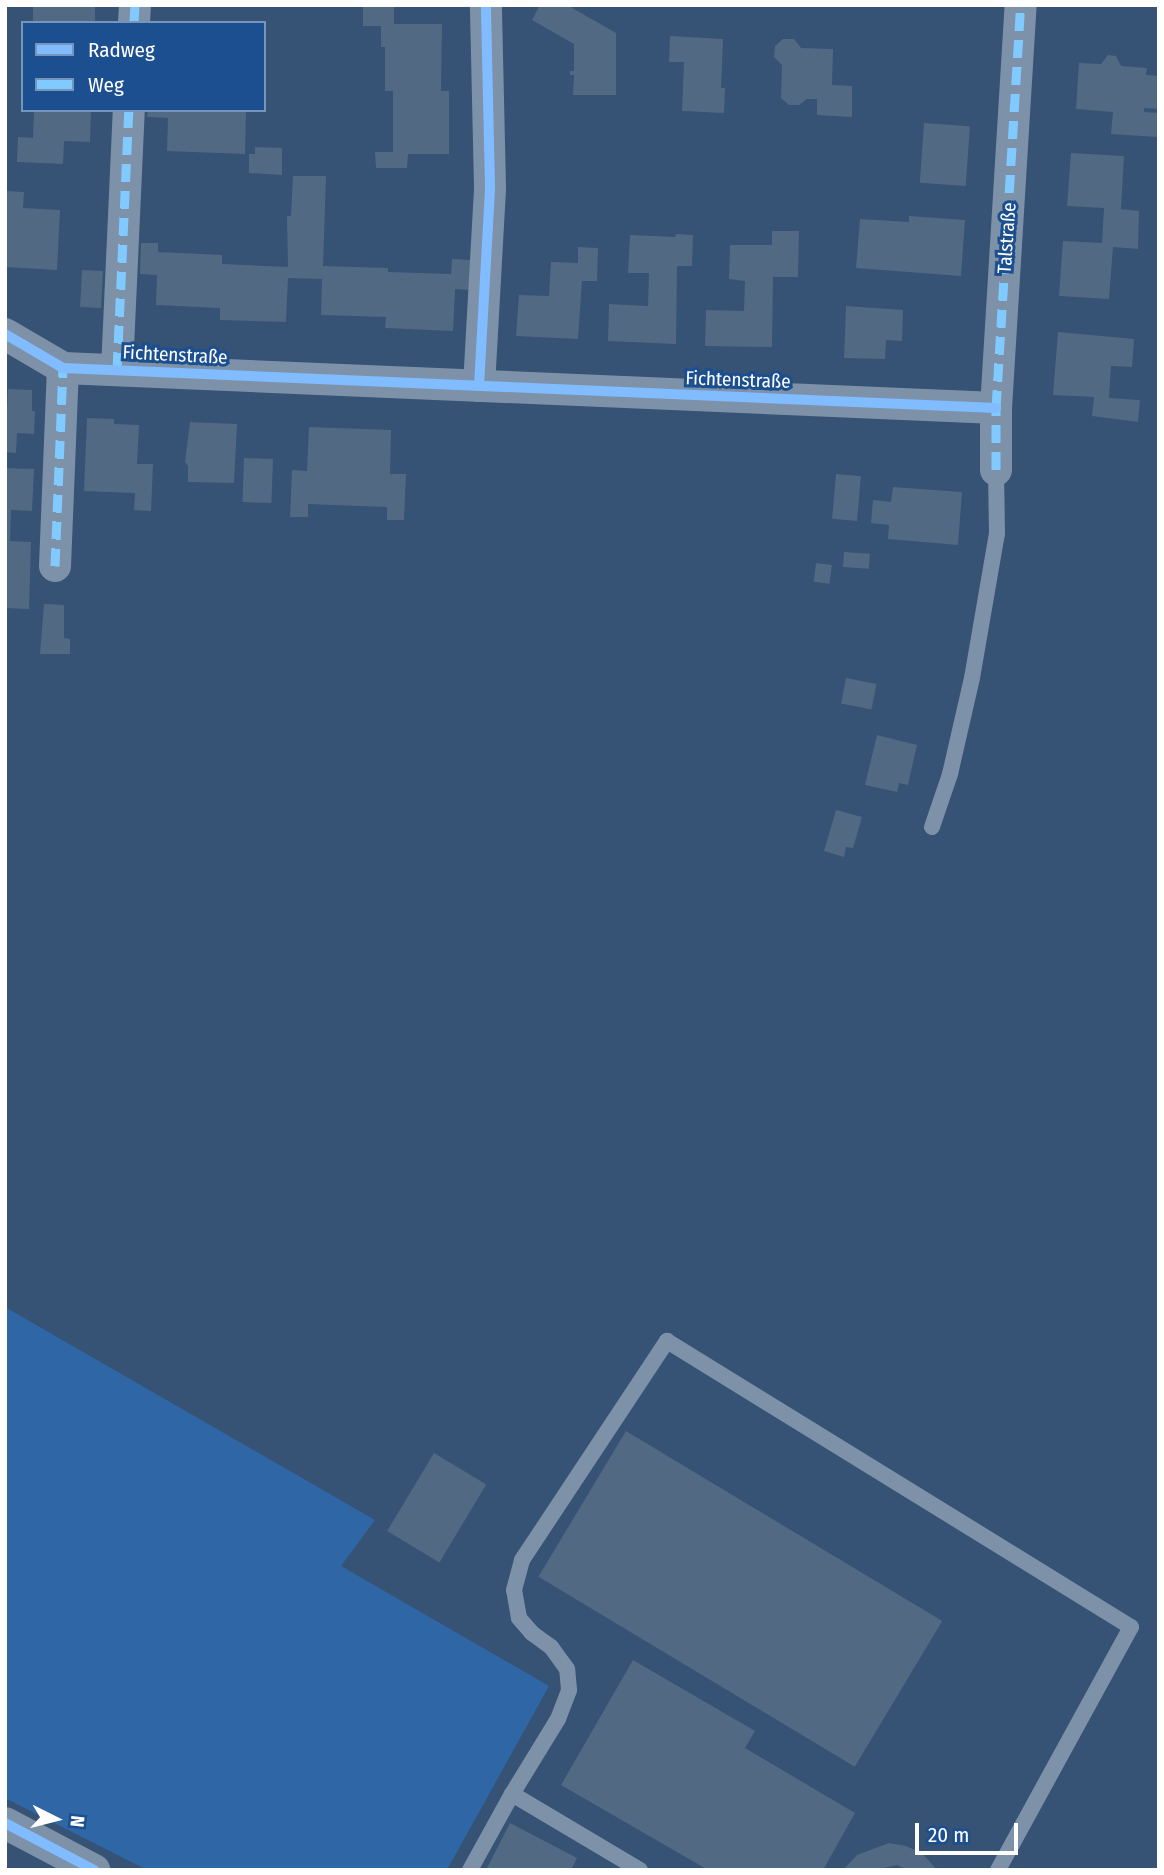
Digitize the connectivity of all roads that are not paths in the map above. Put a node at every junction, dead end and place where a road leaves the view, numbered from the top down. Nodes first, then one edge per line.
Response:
1 (486, 5) edge
2 (1021, 5) edge
3 (130, 112) edge
4 (5, 334) edge
5 (63, 368) junction
6 (117, 370) junction
7 (479, 386) junction
8 (996, 408) junction
9 (996, 470) joint
10 (55, 566) dead end
11 (932, 827) dead end
12 (512, 1794) junction
13 (5, 1824) edge
14 (94, 1870) edge
15 (470, 1870) edge
16 (640, 1870) edge
17 (998, 1870) edge

1 - 7 street
2 - 8 street, Talstraße
3 - 6 street, Fichtenstraße
4 - 5 street, Fichtenstraße
5 - 6 street, Fichtenstraße
5 - 10 street
6 - 7 street, Fichtenstraße
7 - 8 street, Fichtenstraße
8 - 9 street, Talstraße
9 - 11 lane
12 - 15 lane
12 - 16 lane
12 - 17 lane
13 - 14 street

